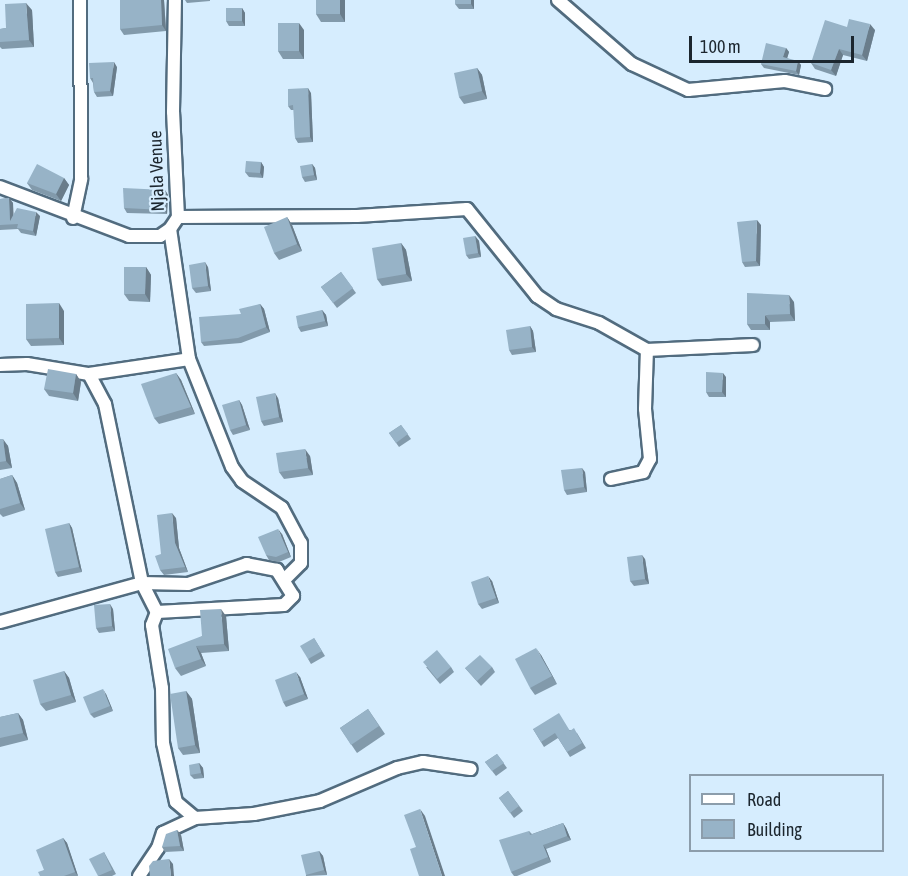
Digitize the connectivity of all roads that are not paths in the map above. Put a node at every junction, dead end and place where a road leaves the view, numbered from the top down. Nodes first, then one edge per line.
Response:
1 (80, 0) edge
2 (175, 0) edge
3 (558, 0) edge
4 (825, 89) dead end
5 (0, 187) edge
6 (178, 217) junction
7 (73, 218) junction
8 (170, 230) junction
9 (753, 345) dead end
10 (647, 350) junction
11 (189, 359) junction
12 (0, 365) edge
13 (89, 374) junction
14 (611, 479) dead end
15 (285, 579) junction
16 (142, 583) junction
17 (157, 612) junction
18 (0, 622) edge
19 (470, 769) dead end
20 (195, 818) junction
21 (139, 876) edge

1 - 7 street
2 - 6 street, Njala Venue
3 - 4 street
5 - 7 street, Njala Venue
6 - 8 street, Njala Venue
6 - 10 street
7 - 8 street, Njala Venue
8 - 11 street
9 - 10 street
10 - 14 street
11 - 13 street
11 - 15 street
12 - 13 street
13 - 16 street
15 - 16 street
15 - 17 street
16 - 17 street
16 - 18 street
17 - 20 street
19 - 20 street
20 - 21 street

